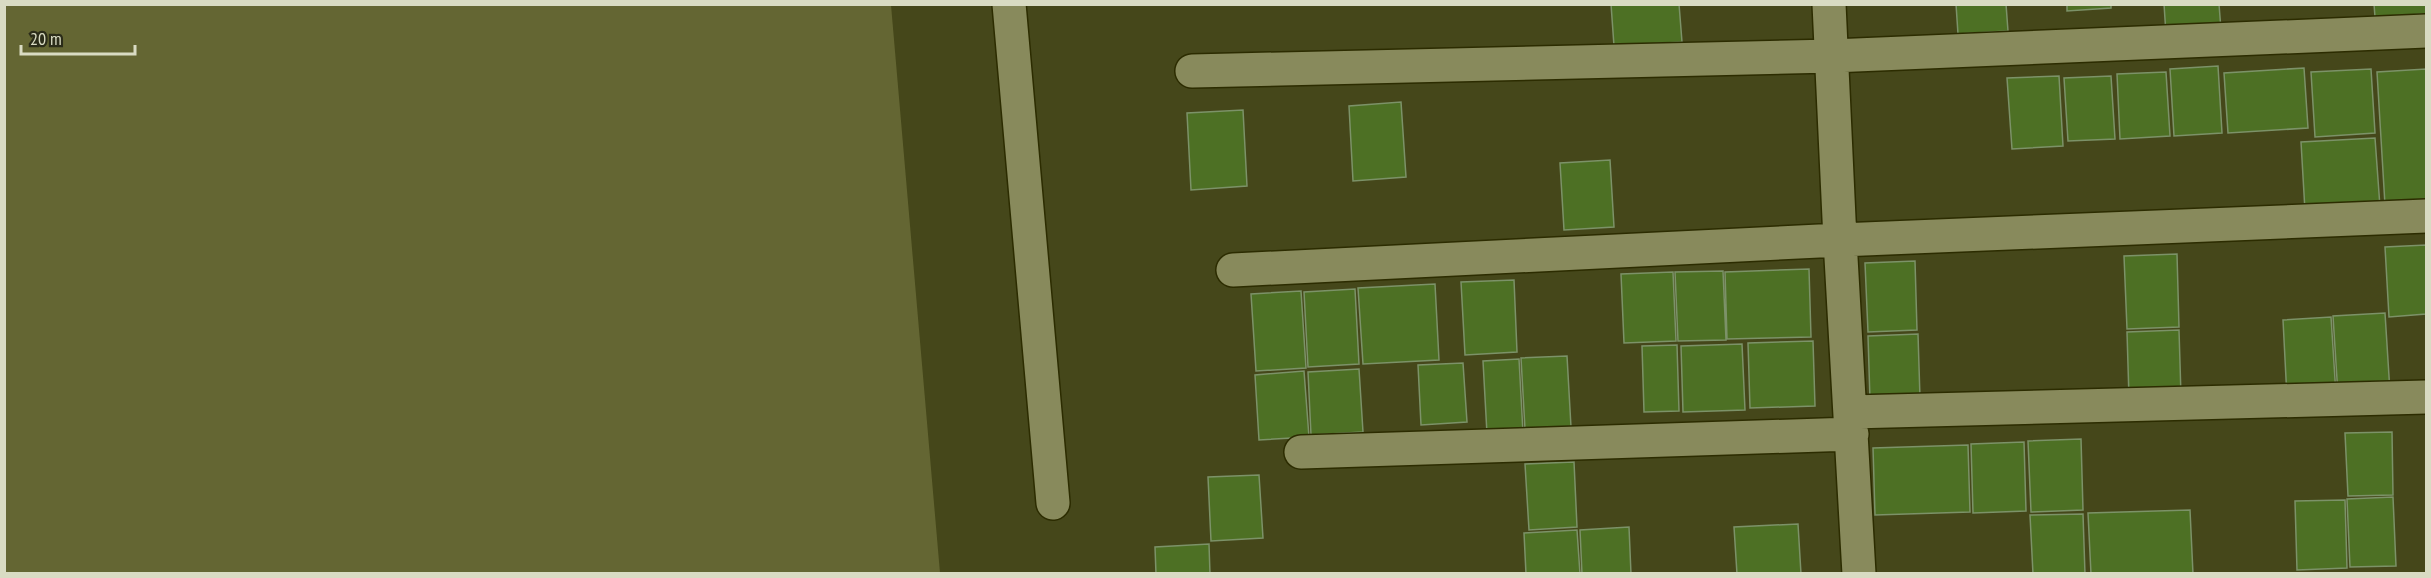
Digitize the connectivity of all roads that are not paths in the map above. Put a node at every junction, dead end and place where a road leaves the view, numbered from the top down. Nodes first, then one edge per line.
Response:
1 (1009, 4) edge
2 (1829, 4) edge
3 (2427, 31) edge
4 (1832, 56) junction
5 (1192, 71) dead end
6 (2427, 216) edge
7 (1840, 240) junction
8 (1233, 270) dead end
9 (2427, 397) edge
10 (1851, 423) junction
11 (1301, 452) dead end
12 (1053, 503) dead end
13 (1859, 573) edge

1 - 12 street
2 - 4 street
3 - 4 street
4 - 5 street
4 - 7 street
6 - 7 street
7 - 8 street
7 - 10 street
9 - 10 street
10 - 11 street
10 - 13 street

